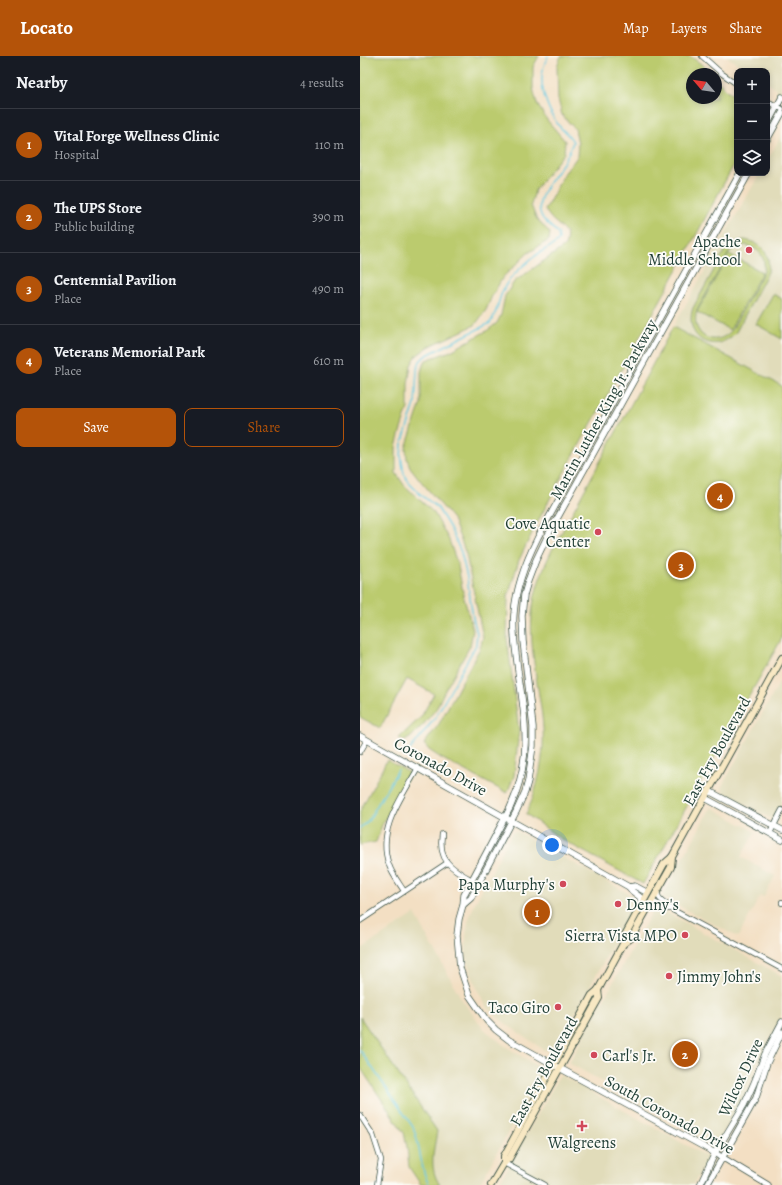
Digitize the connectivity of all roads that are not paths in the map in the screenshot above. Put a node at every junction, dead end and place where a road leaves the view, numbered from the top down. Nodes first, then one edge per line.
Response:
1 (702, 56) edge
2 (734, 82) edge
3 (782, 97) edge
4 (770, 103) edge
5 (780, 108) edge
6 (782, 113) edge
7 (770, 121) edge
8 (770, 135) edge
9 (738, 176) edge
10 (747, 176) edge
11 (782, 658) edge
12 (360, 736) edge
13 (367, 740) junction
14 (360, 752) edge
15 (418, 768) junction
16 (709, 791) junction
17 (705, 798) junction
18 (782, 810) edge
19 (509, 818) junction
20 (774, 825) junction
21 (782, 830) edge
22 (770, 833) junction
23 (442, 834) dead end
24 (782, 840) edge
25 (672, 857) junction
26 (447, 863) junction
27 (472, 880) junction
28 (630, 886) junction
29 (404, 891) junction
30 (657, 892) junction
31 (648, 893) junction
32 (652, 901) junction
33 (463, 905) junction
34 (641, 905) junction
35 (671, 909) junction
36 (360, 921) edge
37 (623, 944) junction
38 (782, 969) edge
39 (782, 1022) edge
40 (782, 1032) edge
41 (557, 1067) junction
42 (360, 1116) edge
43 (715, 1154) junction
44 (723, 1158) junction
45 (504, 1163) junction
46 (377, 1185) edge
47 (491, 1185) edge
48 (545, 1185) edge
49 (700, 1185) edge
50 (707, 1185) edge
51 (768, 1185) edge

1 - 2 street
3 - 5 street
4 - 5 street
5 - 7 street
6 - 8 street
9 - 19 street, Martin Luther King Jr. Parkway
10 - 19 street, Martin Luther King Jr. Parkway
11 - 16 main road, East Fry Boulevard
12 - 13 street, Coronado Drive
13 - 14 street
13 - 15 street, Coronado Drive
15 - 19 street, Coronado Drive
15 - 29 street
16 - 17 main road, East Fry Boulevard
16 - 20 street
17 - 22 street
17 - 25 main road, East Fry Boulevard
18 - 20 street
19 - 27 street, Martin Luther King Jr. Parkway
19 - 28 street, Coronado Drive
19 - 33 street, Martin Luther King Jr. Parkway
20 - 21 street
20 - 22 street
22 - 24 street
23 - 26 street
25 - 30 main road, East Fry Boulevard
25 - 31 main road, East Fry Boulevard
26 - 27 street
26 - 29 street
27 - 33 street, Martin Luther King Jr. Parkway
28 - 31 street, Coronado Drive
28 - 34 street
29 - 36 street
30 - 32 main road, East Fry Boulevard
30 - 35 street
31 - 34 main road, East Fry Boulevard
32 - 35 street
32 - 37 main road, East Fry Boulevard
33 - 41 street
34 - 37 main road, East Fry Boulevard
35 - 38 street
37 - 41 main road, East Fry Boulevard
39 - 43 street, Wilcox Drive
40 - 44 street, Wilcox Drive
41 - 43 street, South Coronado Drive
41 - 45 main road, East Fry Boulevard
42 - 46 street
43 - 44 street, South Coronado Drive
43 - 49 street, Wilcox Drive
44 - 50 street, Wilcox Drive
44 - 51 street, South Coronado Drive
45 - 47 main road, East Fry Boulevard
45 - 48 street

